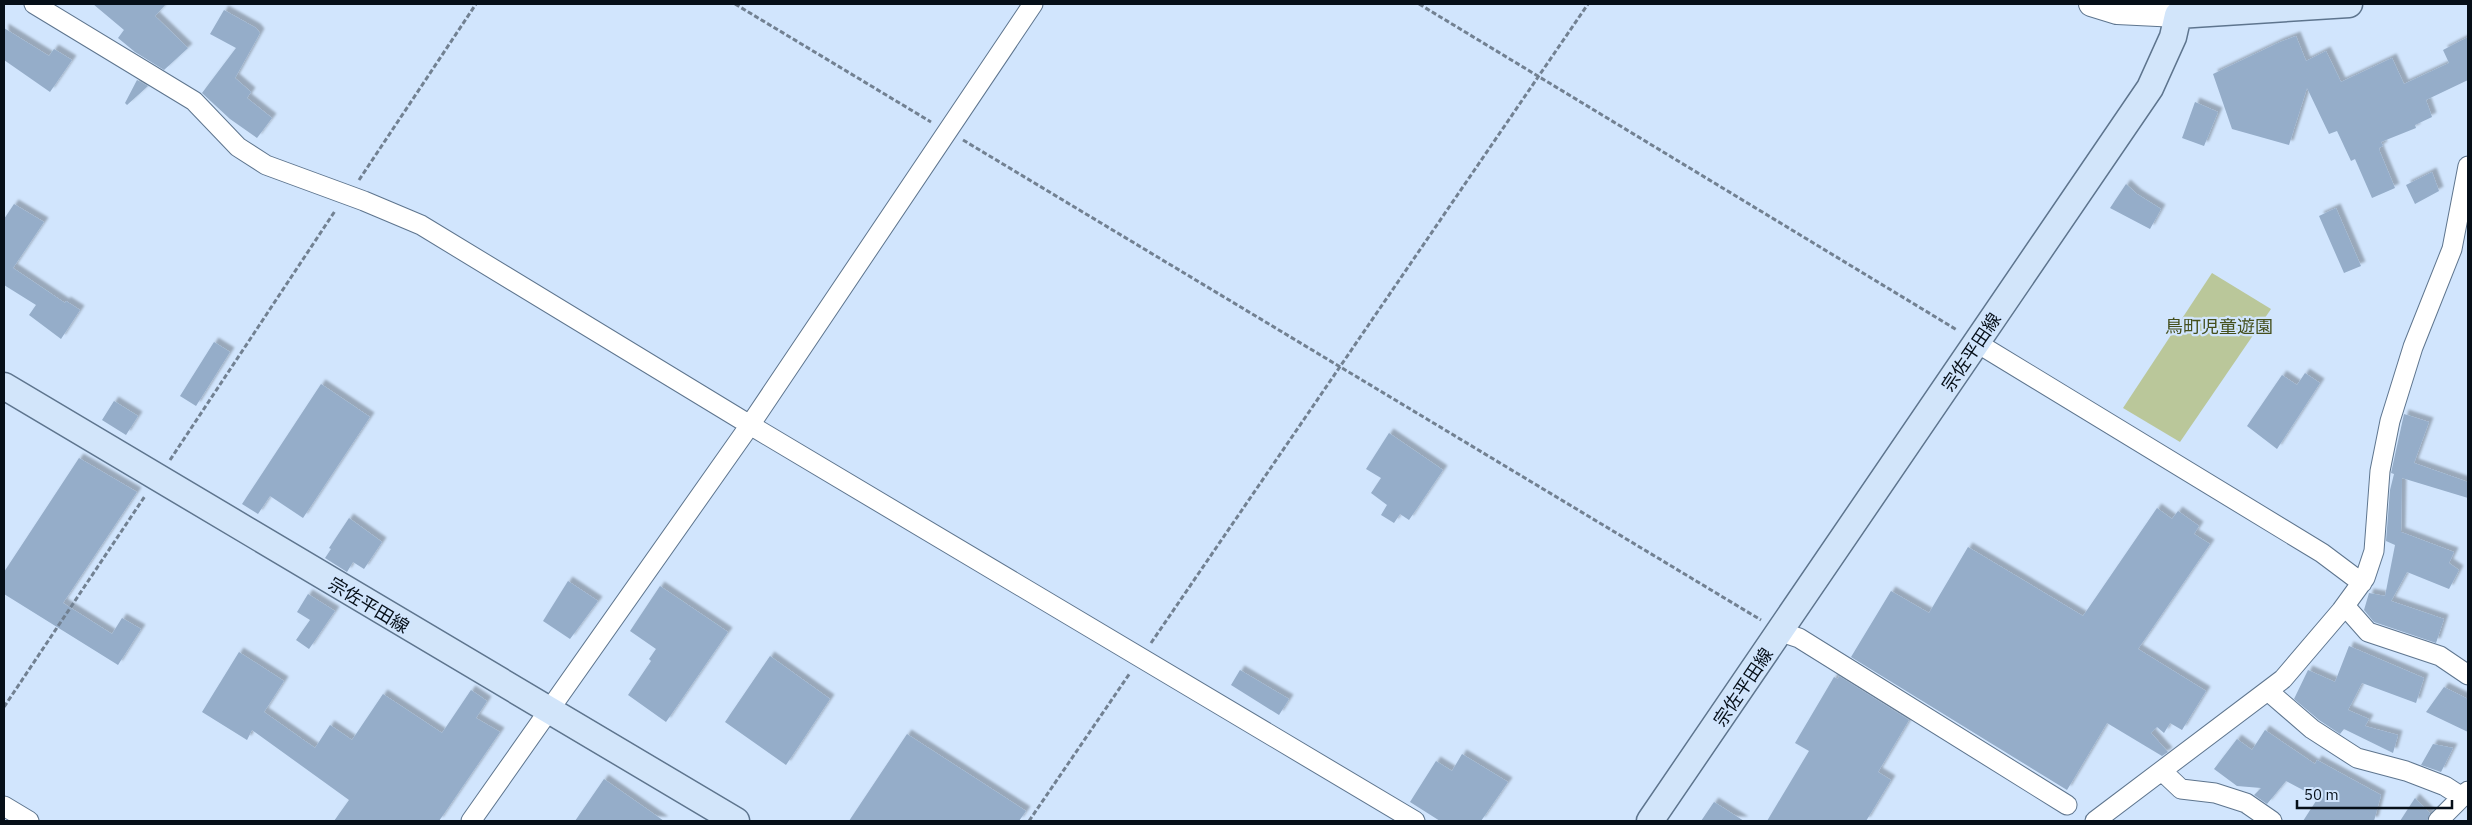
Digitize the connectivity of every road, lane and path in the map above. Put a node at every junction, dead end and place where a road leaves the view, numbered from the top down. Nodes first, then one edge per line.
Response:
1 (34, 4) edge
2 (476, 4) edge
3 (735, 4) edge
4 (1033, 4) edge
5 (1419, 4) edge
6 (1588, 4) edge
7 (2091, 4) edge
8 (2349, 4) edge
9 (2178, 16) junction
10 (1539, 75) junction
11 (948, 132) junction
12 (2468, 166) edge
13 (347, 194) junction
14 (1977, 342) junction
15 (1340, 366) junction
16 (4, 386) edge
17 (750, 425) junction
18 (157, 478) junction
19 (2362, 583) junction
20 (2345, 606) junction
21 (1781, 632) junction
22 (1140, 659) junction
23 (2468, 675) edge
24 (2268, 691) junction
25 (4, 707) edge
26 (548, 710) junction
27 (2162, 771) junction
28 (2465, 794) edge
29 (4, 806) edge
30 (2067, 806) dead end
31 (29, 821) edge
32 (471, 821) edge
33 (736, 821) edge
34 (1029, 821) edge
35 (1415, 821) edge
36 (1650, 821) edge
37 (2095, 821) edge
38 (2272, 821) edge
39 (2438, 821) edge

1 - 13 street
2 - 13 path
3 - 11 path
4 - 11 street
5 - 10 path
6 - 10 path
7 - 9 street
8 - 9 main road
9 - 14 main road, 宗佐平田線
10 - 14 path
10 - 15 path
11 - 15 path
11 - 17 street
12 - 19 street
13 - 17 street
13 - 18 path
14 - 19 street
14 - 21 main road, 宗佐平田線
15 - 21 path
15 - 22 path
16 - 18 main road, 宗佐平田線
17 - 22 street
17 - 26 street
18 - 25 path
18 - 26 main road, 宗佐平田線
19 - 20 street
20 - 23 street
20 - 24 street
21 - 30 street
21 - 36 main road, 宗佐平田線
22 - 34 path
22 - 35 street
24 - 27 street
24 - 28 street
26 - 32 street
26 - 33 main road, 宗佐平田線
27 - 37 street
27 - 38 street
28 - 39 street
29 - 31 street

